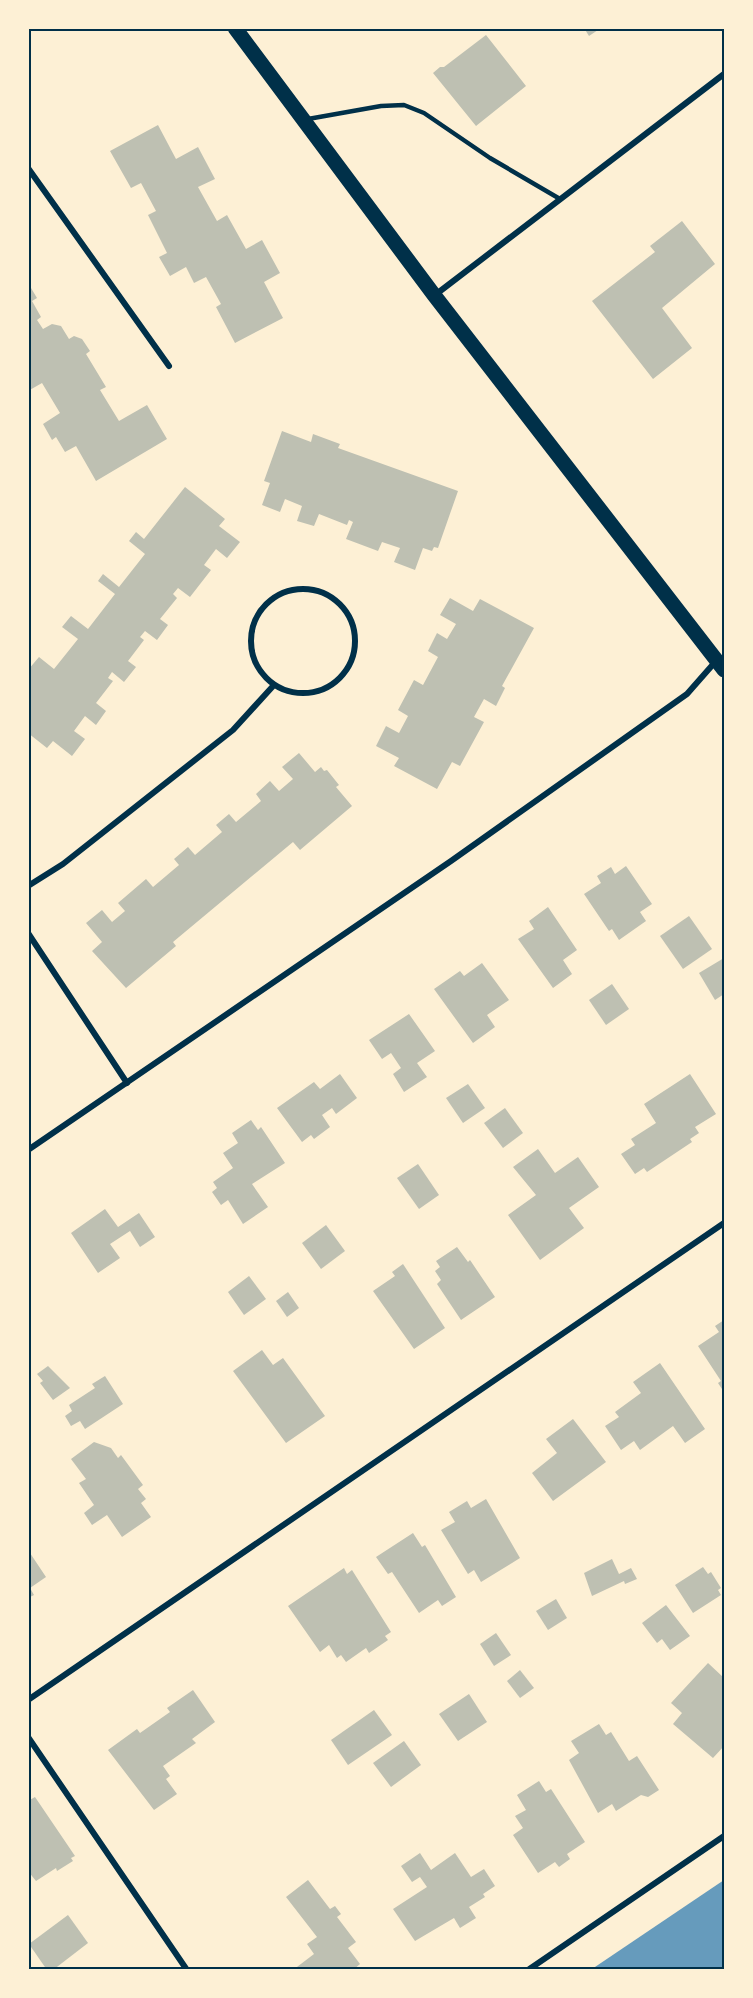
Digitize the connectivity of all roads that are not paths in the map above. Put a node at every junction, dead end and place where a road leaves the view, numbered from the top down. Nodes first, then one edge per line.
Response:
1 (235, 28) edge
2 (724, 74) edge
3 (303, 120) junction
4 (28, 168) edge
5 (560, 199) junction
6 (434, 295) junction
7 (169, 366) dead end
8 (722, 661) edge
9 (274, 685) junction
10 (28, 886) edge
11 (28, 933) edge
12 (127, 1083) junction
13 (28, 1150) edge
14 (724, 1223) edge
15 (28, 1700) edge
16 (28, 1737) edge
17 (724, 1836) edge
18 (187, 1970) edge
19 (528, 1970) edge

1 - 3 main road
2 - 5 street
3 - 5 lane
3 - 6 main road
4 - 7 street
5 - 6 street
6 - 8 main road
8 - 12 street
9 - 9 street
9 - 10 street
11 - 12 street
12 - 13 street
14 - 15 street
16 - 18 street
17 - 19 street

